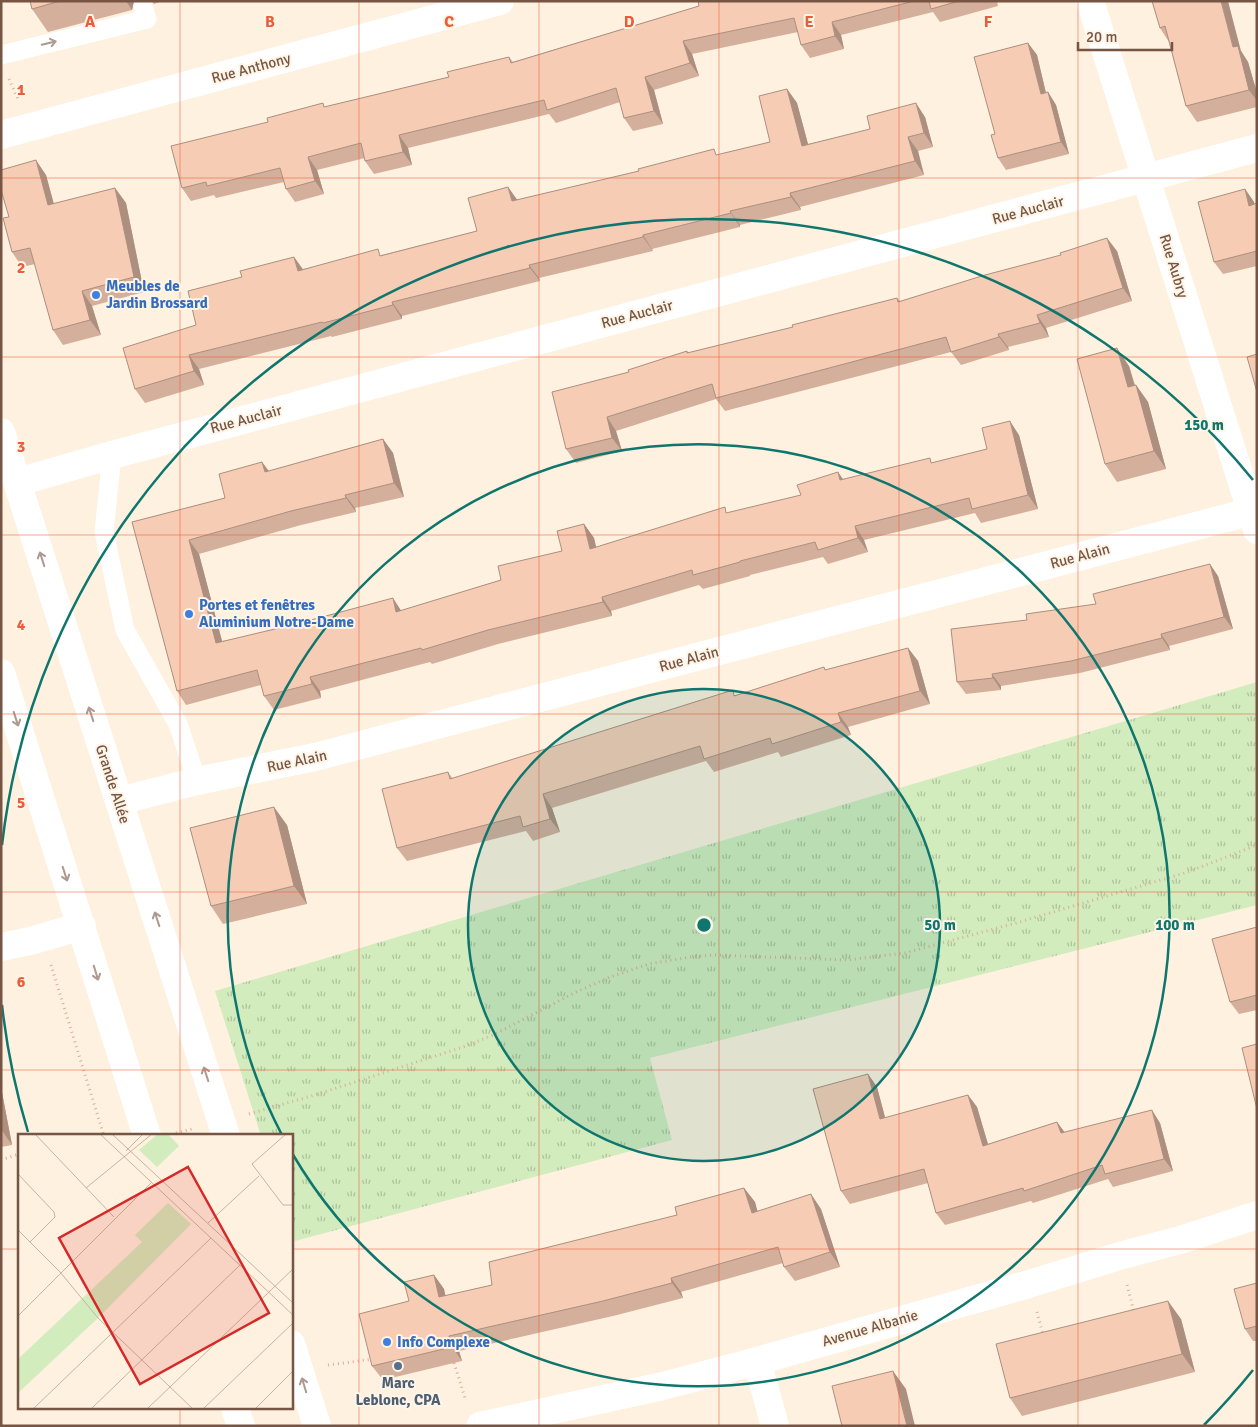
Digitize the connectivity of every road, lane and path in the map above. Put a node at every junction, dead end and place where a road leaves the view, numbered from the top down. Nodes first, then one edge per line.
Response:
1 (500, 1) edge
2 (1090, 1) edge
3 (143, 7) dead end
4 (1, 55) edge
5 (1, 135) edge
6 (1257, 148) edge
7 (1147, 178) junction
8 (1, 432) edge
9 (112, 455) junction
10 (18, 482) junction
11 (1255, 517) edge
12 (1, 673) edge
13 (197, 781) junction
14 (119, 801) junction
15 (1257, 845) edge
16 (82, 926) junction
17 (1, 947) edge
18 (52, 970) dead end
19 (250, 1114) dead end
20 (193, 1129) dead end
21 (103, 1134) edge
22 (161, 1134) edge
23 (166, 1134) edge
24 (225, 1134) edge
25 (18, 1154) edge
26 (1, 1160) edge
27 (1257, 1216) edge
28 (1119, 1256) junction
29 (1029, 1284) junction
30 (1136, 1321) edge
31 (1046, 1344) edge
32 (292, 1347) edge
33 (377, 1358) edge
34 (757, 1361) junction
35 (454, 1363) edge
36 (328, 1365) dead end
37 (236, 1410) edge
38 (474, 1417) edge
39 (241, 1426) edge
40 (317, 1426) edge
41 (774, 1426) edge

1 - 5 street, Rue Anthony
2 - 7 street, Rue Aubry
4 -> 3 lane
6 - 7 street, Rue Auclair
7 - 9 street, Rue Auclair
7 - 11 street, Rue Aubry
8 - 10 street, Grande Allée
9 - 10 street, Rue Auclair
9 - 13 lane
14 -> 10 street, Grande Allée
11 - 13 street, Rue Alain
12 -> 16 street
13 - 14 street, Rue Alain
24 -> 14 street, Grande Allée
15 - 19 path
16 - 17 street
16 -> 22 street
18 - 21 path
20 - 23 path
25 - 26 path
27 - 28 street, Avenue Albanie
28 - 29 street, Avenue Albanie
28 - 30 path
29 - 31 path
29 - 34 street, Avenue Albanie
40 -> 32 street
33 - 36 path
34 - 38 street, Avenue Albanie
34 - 41 street
35 - 38 path
37 - 39 street

